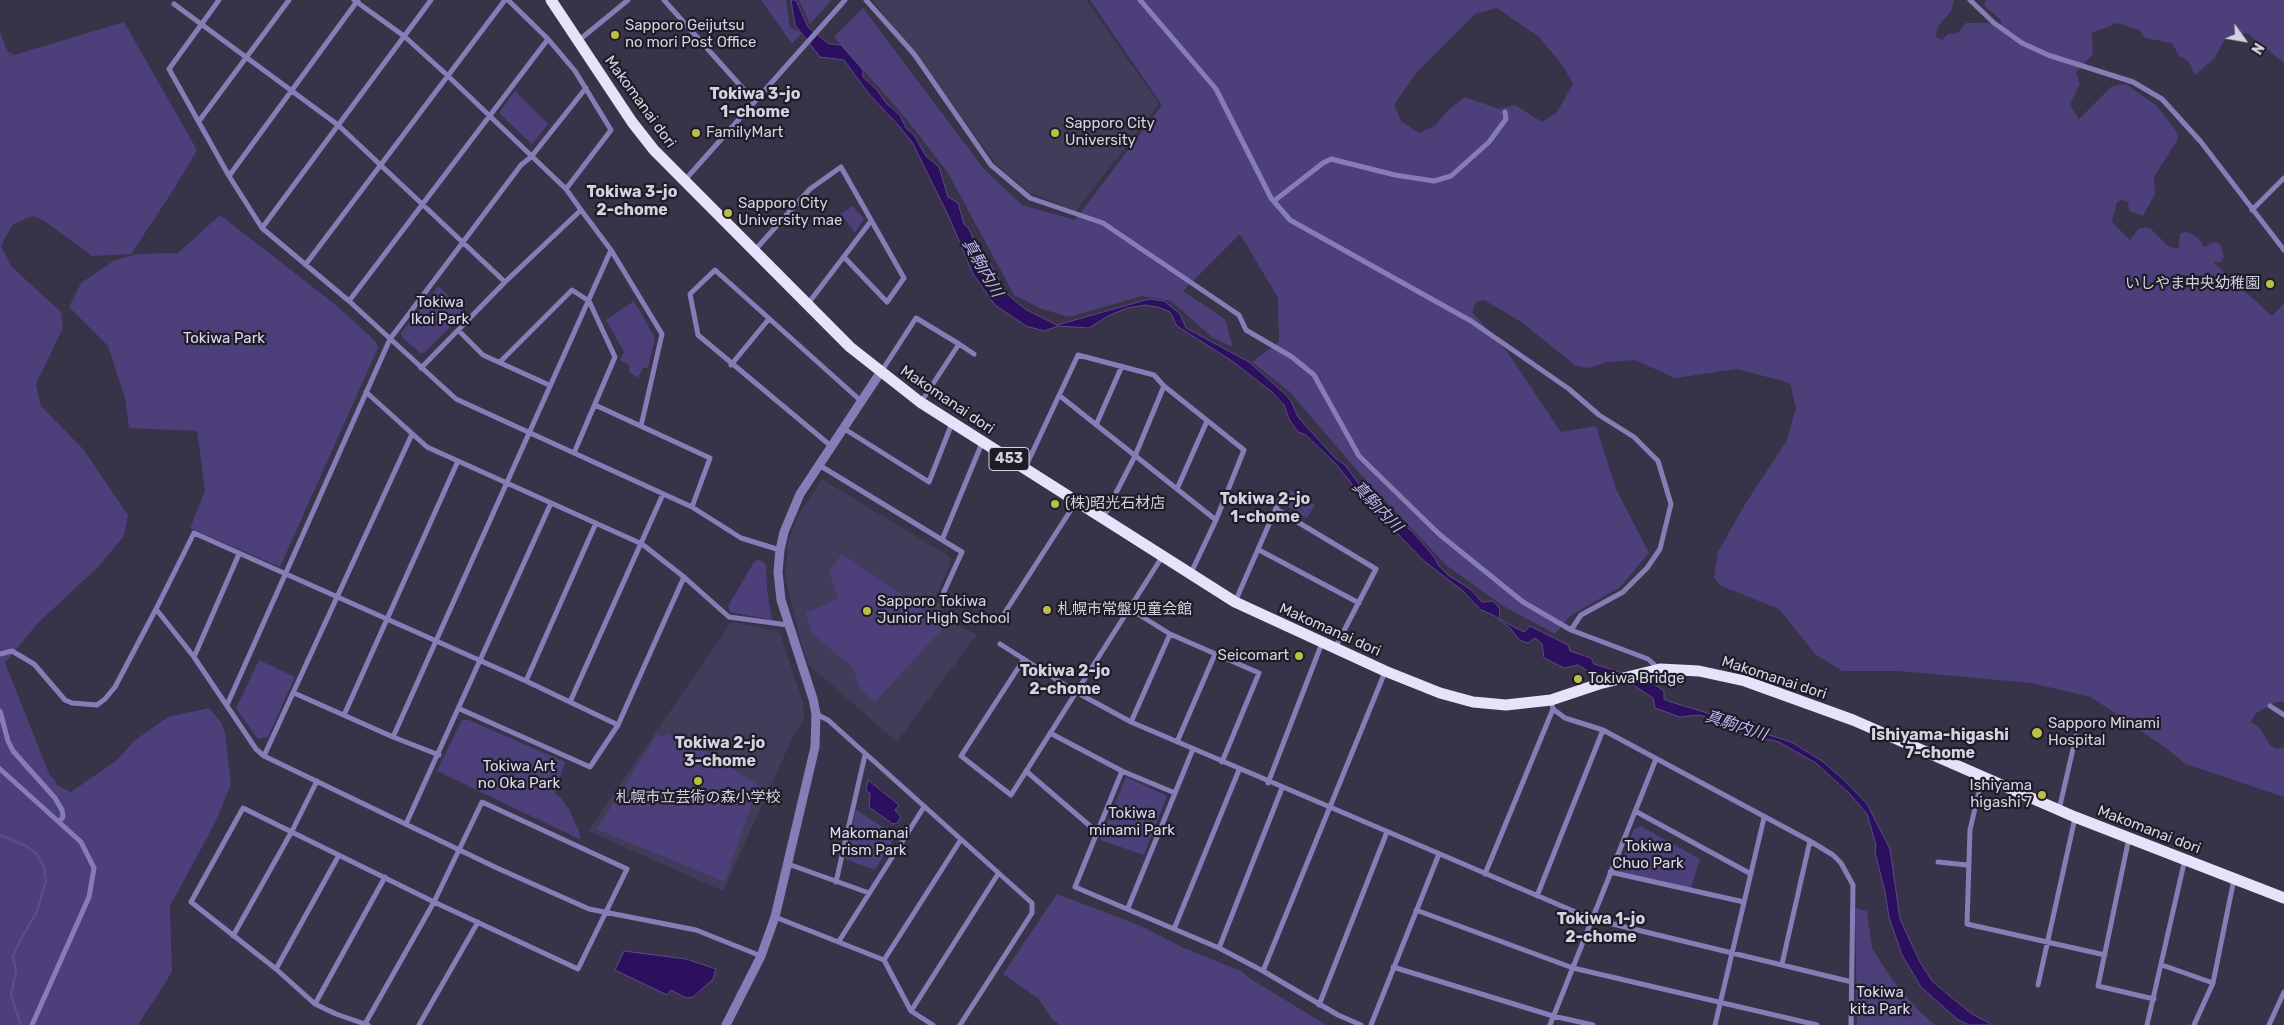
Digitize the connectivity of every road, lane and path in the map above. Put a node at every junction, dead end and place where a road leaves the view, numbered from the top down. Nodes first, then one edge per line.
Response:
1 (219, 0) edge
2 (289, 0) edge
3 (431, 0) edge
4 (507, 0) edge
5 (551, 0) edge
6 (628, 0) edge
7 (664, 0) edge
8 (866, 0) edge
9 (1140, 0) edge
10 (1970, 0) edge
11 (356, 1) edge
12 (843, 1) edge
13 (174, 4) dead end
14 (201, 25) junction
15 (404, 36) junction
16 (548, 39) junction
17 (578, 41) junction
18 (247, 57) junction
19 (448, 76) junction
20 (586, 88) junction
21 (292, 90) junction
22 (754, 101) junction
23 (1506, 112) dead end
24 (489, 115) junction
25 (199, 121) junction
26 (338, 125) junction
27 (531, 157) junction
28 (381, 164) junction
29 (229, 176) junction
30 (2284, 178) edge
31 (683, 182) junction
32 (566, 189) junction
33 (1274, 201) junction
34 (422, 204) junction
35 (581, 210) junction
36 (2252, 210) junction
37 (871, 221) junction
38 (262, 228) junction
39 (464, 241) junction
40 (612, 250) junction
41 (2284, 250) edge
42 (754, 252) junction
43 (844, 257) junction
44 (306, 264) junction
45 (505, 282) junction
46 (349, 301) junction
47 (589, 301) junction
48 (807, 305) junction
49 (768, 320) junction
50 (458, 330) junction
51 (390, 338) junction
52 (959, 344) junction
53 (974, 354) dead end
54 (500, 362) junction
55 (731, 365) junction
56 (1122, 366) junction
57 (421, 368) junction
58 (880, 373) junction
59 (549, 385) junction
60 (1164, 386) junction
61 (366, 392) junction
62 (1060, 396) junction
63 (861, 401) junction
64 (920, 402) junction
65 (594, 404) junction
66 (1206, 421) junction
67 (952, 423) junction
68 (1096, 425) junction
69 (641, 426) junction
70 (843, 428) junction
71 (529, 432) junction
72 (412, 434) junction
73 (982, 442) junction
74 (831, 446) junction
75 (574, 452) junction
76 (1135, 456) junction
77 (458, 461) junction
78 (819, 465) junction
79 (1024, 469) junction
80 (507, 483) junction
81 (1177, 489) junction
82 (663, 494) junction
83 (1280, 499) dead end
84 (1076, 502) junction
85 (551, 503) junction
86 (692, 507) junction
87 (1276, 509) junction
88 (1102, 519) junction
89 (1216, 520) junction
90 (596, 523) junction
91 (942, 540) junction
92 (642, 544) junction
93 (780, 550) junction
94 (1259, 550) junction
95 (239, 554) junction
96 (1162, 557) junction
97 (285, 575) junction
98 (1190, 575) junction
99 (684, 577) junction
100 (942, 596) dead end
101 (337, 598) junction
102 (1235, 602) junction
103 (1359, 603) junction
104 (156, 609) junction
105 (1130, 609) junction
106 (386, 620) junction
107 (1000, 620) dead end
108 (788, 625) junction
109 (1571, 630) junction
110 (1170, 634) junction
111 (436, 642) junction
112 (1322, 643) junction
113 (1000, 644) dead end
114 (1335, 648) junction
115 (0, 654) edge
116 (1215, 654) junction
117 (194, 657) junction
118 (1024, 659) junction
119 (481, 661) junction
120 (1655, 670) junction
121 (1385, 671) junction
122 (526, 681) junction
123 (1076, 692) junction
124 (294, 693) junction
125 (570, 702) junction
126 (227, 705) junction
127 (1552, 705) junction
128 (2270, 706) dead end
129 (460, 709) junction
130 (0, 711) edge
131 (816, 714) junction
132 (2284, 714) edge
133 (344, 715) junction
134 (1130, 722) junction
135 (618, 725) junction
136 (1603, 730) junction
137 (1050, 733) junction
138 (2076, 736) dead end
139 (393, 737) junction
140 (1178, 742) junction
141 (1193, 749) junction
142 (439, 754) junction
143 (865, 755) junction
144 (264, 756) junction
145 (1656, 759) junction
146 (1222, 762) junction
147 (0, 769) edge
148 (1239, 770) junction
149 (1026, 771) junction
150 (1122, 771) junction
151 (1982, 778) junction
152 (317, 780) junction
153 (1268, 783) junction
154 (1282, 788) junction
155 (1175, 793) junction
156 (924, 807) junction
157 (1330, 808) junction
158 (2059, 810) junction
159 (1635, 811) junction
160 (2075, 817) junction
161 (1764, 818) junction
162 (59, 822) junction
163 (406, 824) junction
164 (292, 831) junction
165 (1097, 832) junction
166 (1387, 832) junction
167 (2129, 838) junction
168 (960, 840) junction
169 (1810, 841) junction
170 (459, 850) junction
171 (1439, 854) junction
172 (339, 855) junction
173 (2185, 859) junction
174 (1938, 862) dead end
175 (788, 864) junction
176 (1967, 865) junction
177 (1610, 872) junction
178 (998, 874) junction
179 (1485, 874) junction
180 (1751, 874) junction
181 (385, 877) junction
182 (2234, 878) junction
183 (836, 882) junction
184 (870, 893) junction
185 (1537, 896) junction
186 (2284, 898) edge
187 (434, 902) junction
188 (1744, 902) junction
189 (1128, 908) junction
190 (1416, 910) junction
191 (604, 914) junction
192 (775, 917) junction
193 (1592, 919) junction
194 (478, 922) junction
195 (1174, 929) junction
196 (232, 936) junction
197 (839, 941) junction
198 (2048, 943) junction
199 (1219, 948) junction
200 (1732, 952) junction
201 (2105, 955) junction
202 (761, 956) junction
203 (884, 960) junction
204 (1782, 964) junction
205 (2162, 965) junction
206 (1393, 967) junction
207 (1573, 968) junction
208 (276, 969) junction
209 (1264, 971) junction
210 (1852, 982) junction
211 (2213, 983) junction
212 (2038, 985) dead end
213 (2284, 992) edge
214 (2154, 999) junction
215 (1720, 1002) junction
216 (315, 1004) junction
217 (1320, 1005) junction
218 (911, 1011) junction
219 (1554, 1016) junction
220 (32, 1025) edge
221 (366, 1025) edge
222 (420, 1025) edge
223 (726, 1025) edge
224 (933, 1025) edge
225 (960, 1025) edge
226 (1361, 1025) edge
227 (1371, 1025) edge
228 (1550, 1025) edge
229 (1593, 1025) edge
230 (1715, 1025) edge
231 (1817, 1025) edge
232 (1851, 1025) edge
233 (2147, 1025) edge
234 (2194, 1025) edge
235 (2269, 1025) edge

1 - 14 street
2 - 18 street
3 - 15 street
4 - 16 street
4 - 19 street
5 - 17 highway, Makomanai dori / 453
6 - 17 street
7 - 22 street
8 - 109 street
9 - 33 street
10 - 36 street
11 - 15 street
11 - 21 street
12 - 22 street
13 - 14 street
14 - 18 street
14 - 25 street
15 - 19 street
15 - 26 street
16 - 20 street
16 - 24 street
17 - 31 highway, Makomanai dori / 453
18 - 21 street
18 - 25 street
19 - 24 street
19 - 28 street
20 - 27 street
20 - 32 street
21 - 26 street
21 - 29 street
22 - 31 street
23 - 33 street
24 - 27 street
24 - 34 street
25 - 29 street
26 - 28 street
26 - 38 street
27 - 32 street
27 - 39 street
28 - 34 street
28 - 44 street
29 - 38 street
30 - 36 street
31 - 42 highway, Makomanai dori / 453
32 - 35 street
33 - 109 street
34 - 39 street
34 - 46 street
35 - 40 street
35 - 45 street
36 - 41 street
37 - 42 street
37 - 43 street
37 - 43 street
38 - 44 street
39 - 45 street
39 - 51 street
40 - 47 street
40 - 69 street
42 - 48 highway, Makomanai dori / 453
43 - 48 street
44 - 46 street
45 - 50 street
46 - 51 street
47 - 54 street
47 - 59 street
47 - 65 street
48 - 58 highway, Makomanai dori / 453
49 - 55 street
49 - 55 street
49 - 63 street
50 - 54 street
50 - 57 street
51 - 57 street
51 - 61 street
52 - 53 street
52 - 58 street
52 - 64 street
54 - 59 street
55 - 74 street
56 - 60 street
56 - 62 street
56 - 68 street
57 - 71 street
58 - 63 street
58 - 64 highway, Makomanai dori / 453
59 - 71 street
60 - 66 street
60 - 76 street
61 - 72 street
61 - 97 street
62 - 68 street
62 - 79 street
63 - 70 street
64 - 67 highway, Makomanai dori / 453
65 - 69 street
65 - 75 street
66 - 81 street
66 - 89 street
67 - 70 street
67 - 73 highway, Makomanai dori / 453
68 - 76 street
69 - 86 street
70 - 74 street
71 - 75 street
71 - 80 street
72 - 77 street
72 - 101 street
73 - 79 highway, Makomanai dori / 453
73 - 91 street
74 - 78 street
75 - 82 street
76 - 81 street
76 - 88 street
77 - 80 street
77 - 106 street
78 - 91 street
78 - 93 street
79 - 84 highway, Makomanai dori / 453
80 - 85 street
80 - 111 street
81 - 89 street
82 - 86 street
82 - 92 street
83 - 87 street
84 - 88 highway, Makomanai dori / 453
84 - 107 street
85 - 90 street
85 - 119 street
86 - 93 street
87 - 94 street
87 - 103 street
88 - 96 highway, Makomanai dori / 453
89 - 98 street
90 - 92 street
90 - 122 street
91 - 100 street
92 - 99 street
92 - 125 street
93 - 108 street
94 - 102 street
94 - 103 street
95 - 97 street
95 - 104 street
95 - 117 street
96 - 98 highway, Makomanai dori / 453
96 - 105 street
97 - 101 street
97 - 126 street
98 - 102 highway, Makomanai dori / 453
99 - 108 street
99 - 135 street
101 - 106 street
101 - 124 street
102 - 112 highway, Makomanai dori / 453
103 - 114 street
104 - 115 street
104 - 117 street
105 - 110 street
105 - 123 street
106 - 111 street
106 - 133 street
108 - 131 street
109 - 120 street
110 - 116 street
110 - 134 street
111 - 119 street
111 - 139 street
112 - 114 highway, Makomanai dori / 453
112 - 153 street
113 - 118 street
114 - 121 highway, Makomanai dori / 453
116 - 140 street
116 - 146 street
117 - 126 street
118 - 123 street
118 - 149 street
119 - 122 street
119 - 129 street
120 - 127 highway, Makomanai dori / 453
120 - 151 highway, Makomanai dori / 453
121 - 127 highway, Makomanai dori / 453
121 - 157 street
122 - 125 street
123 - 134 street
123 - 137 street
124 - 133 street
124 - 144 street
125 - 135 street
126 - 144 street
127 - 136 street
127 - 179 street
128 - 132 street
129 - 135 street
129 - 142 street
130 - 162 street
131 - 143 street
131 - 175 street
133 - 139 street
134 - 140 street
136 - 145 street
136 - 185 street
137 - 149 street
137 - 150 street
138 - 158 street
139 - 142 street
140 - 141 street
141 - 146 street
141 - 155 street
142 - 163 street
143 - 156 street
143 - 183 street
144 - 152 street
145 - 159 street
145 - 161 street
146 - 148 street
147 - 162 street
148 - 153 street
148 - 195 street
149 - 165 street
150 - 155 street
150 - 165 street
151 - 158 highway, Makomanai dori / 453
151 - 176 street
152 - 163 street
152 - 164 street
153 - 154 street
154 - 157 street
154 - 199 street
155 - 189 street
156 - 168 street
156 - 184 street
157 - 166 street
157 - 209 street
158 - 160 highway, Makomanai dori / 453
159 - 177 street
159 - 180 street
160 - 167 highway, Makomanai dori / 453
160 - 198 street
161 - 169 street
161 - 180 street
162 - 220 street
163 - 170 street
164 - 172 street
164 - 196 street
164 - 196 street
165 - 189 street
166 - 171 street
166 - 217 street
167 - 173 highway, Makomanai dori / 453
167 - 201 street
168 - 178 street
168 - 203 street
169 - 204 street
169 - 210 street
170 - 187 street
170 - 191 street
170 - 191 street
171 - 179 street
171 - 190 street
172 - 181 street
172 - 208 street
173 - 182 highway, Makomanai dori / 453
173 - 205 street
174 - 176 street
175 - 183 street
175 - 192 street
176 - 198 street
177 - 188 street
177 - 193 street
178 - 218 street
178 - 225 street
179 - 185 street
180 - 188 street
181 - 187 street
181 - 216 street
182 - 186 highway, Makomanai dori / 453
182 - 211 street
183 - 184 street
184 - 197 street
185 - 193 street
187 - 194 street
187 - 221 street
188 - 200 street
189 - 195 street
190 - 206 street
190 - 207 street
191 - 194 street
191 - 202 street
192 - 197 street
192 - 202 street
193 - 200 street
193 - 207 street
194 - 222 street
195 - 199 street
196 - 208 street
197 - 203 street
198 - 201 street
198 - 212 street
199 - 209 street
200 - 204 street
200 - 215 street
201 - 214 street
202 - 223 street
203 - 218 street
204 - 210 street
205 - 211 street
205 - 214 street
206 - 219 street
206 - 227 street
207 - 215 street
207 - 219 street
208 - 216 street
209 - 217 street
210 - 232 street
211 - 234 street
213 - 235 street
214 - 233 street
215 - 230 street
215 - 231 street
216 - 221 street
217 - 226 street
218 - 224 street
219 - 228 street
219 - 229 street

